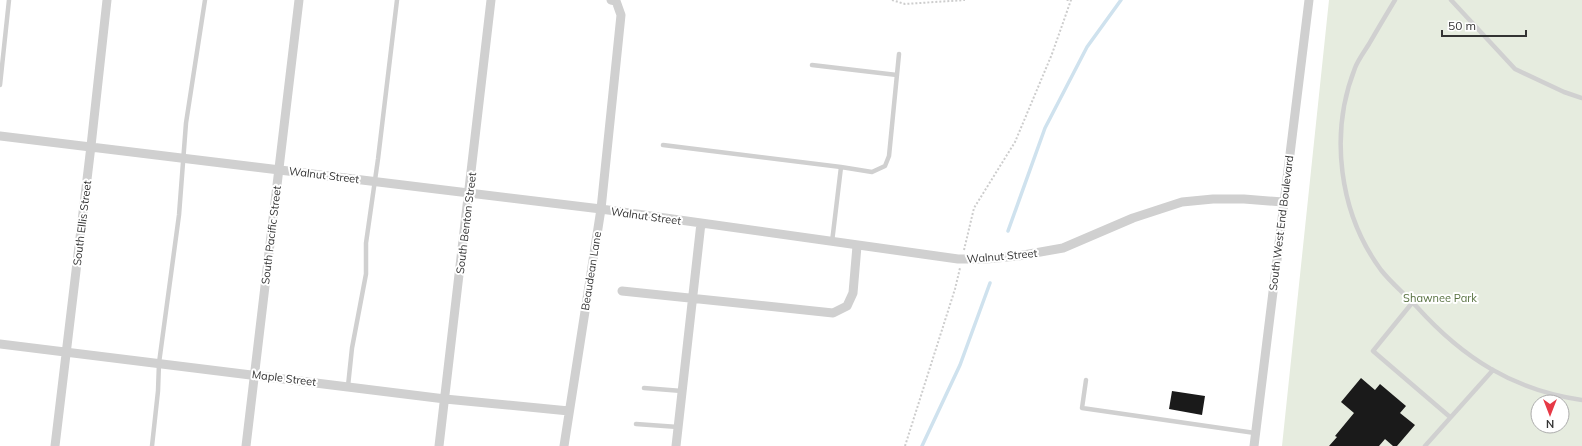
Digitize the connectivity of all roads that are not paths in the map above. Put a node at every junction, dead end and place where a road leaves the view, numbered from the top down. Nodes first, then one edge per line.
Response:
1 (9, 0) edge
2 (107, 0) edge
3 (205, 0) edge
4 (300, 0) edge
5 (397, 0) edge
6 (491, 0) edge
7 (1309, 0) edge
8 (1395, 0) edge
9 (1451, 0) edge
10 (614, 1) edge
11 (899, 54) dead end
12 (812, 65) dead end
13 (897, 75) junction
14 (0, 85) edge
15 (1582, 98) edge
16 (0, 136) edge
17 (663, 145) dead end
18 (91, 146) junction
19 (183, 157) junction
20 (841, 167) junction
21 (279, 169) junction
22 (374, 181) junction
23 (470, 193) junction
24 (1283, 202) junction
25 (601, 209) junction
26 (701, 224) junction
27 (832, 242) junction
28 (858, 246) junction
29 (622, 291) dead end
30 (692, 299) junction
31 (1412, 303) junction
32 (0, 344) edge
33 (66, 352) junction
34 (159, 363) junction
35 (1493, 370) junction
36 (255, 374) junction
37 (1086, 380) dead end
38 (348, 386) junction
39 (644, 388) dead end
40 (682, 391) junction
41 (445, 399) junction
42 (1582, 400) edge
43 (569, 411) junction
44 (1450, 417) junction
45 (636, 424) dead end
46 (678, 428) junction
47 (1255, 432) junction
48 (55, 446) edge
49 (152, 446) edge
50 (246, 446) edge
51 (439, 446) edge
52 (564, 446) edge
53 (676, 446) edge
54 (1254, 446) edge
55 (1425, 446) edge

1 - 14 lane
2 - 18 street, South Ellis Street
3 - 19 lane
4 - 21 street, South Pacific Street
5 - 22 lane
6 - 23 street, South Benton Street
7 - 24 street, South West End Boulevard
8 - 31 lane
9 - 15 lane
10 - 25 street, Beaudean Lane
11 - 13 lane
12 - 13 lane
13 - 20 lane
16 - 18 street, Walnut Street
17 - 20 lane
18 - 19 street, Walnut Street
18 - 33 street, South Ellis Street
19 - 21 street, Walnut Street
19 - 34 lane
20 - 27 lane
21 - 22 street, Walnut Street
21 - 36 street, South Pacific Street
22 - 23 street, Walnut Street
22 - 38 lane
23 - 25 street, Walnut Street
23 - 41 street, South Benton Street
24 - 28 street, Walnut Street
24 - 47 street, South West End Boulevard
25 - 26 street, Walnut Street
25 - 43 street, Beaudean Lane
26 - 27 street, Walnut Street
26 - 30 street
27 - 28 street, Walnut Street
28 - 30 street
29 - 30 street
30 - 40 street
31 - 35 lane
31 - 44 lane
32 - 33 street, Maple Street
33 - 34 street, Maple Street
33 - 48 street, South Ellis Street
34 - 36 street, Maple Street
34 - 49 lane
35 - 42 lane
35 - 44 lane
36 - 38 street, Maple Street
36 - 50 street, South Pacific Street
37 - 47 lane
38 - 41 street, Maple Street
39 - 40 lane
40 - 46 street
41 - 43 street, Maple Street
41 - 51 street, South Benton Street
43 - 52 street, Beaudean Lane
44 - 55 lane
45 - 46 lane
46 - 53 street
47 - 54 street, South West End Boulevard

